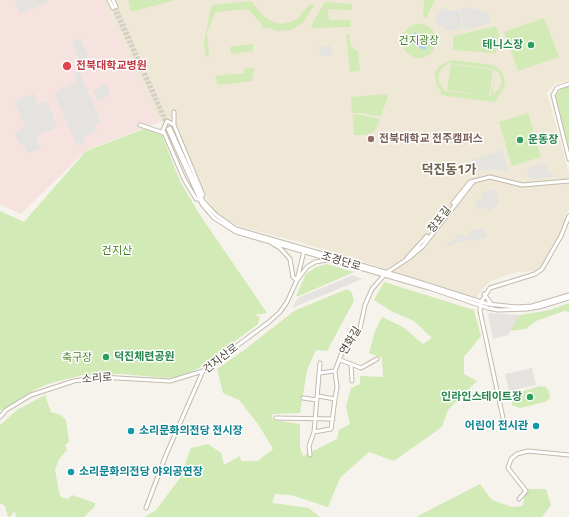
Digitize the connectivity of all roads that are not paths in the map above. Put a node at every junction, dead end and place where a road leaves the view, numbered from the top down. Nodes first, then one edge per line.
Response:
1 (109, 0) edge
2 (113, 0) edge
3 (569, 84) edge
4 (174, 112) dead end
5 (140, 125) dead end
6 (174, 125) junction
7 (169, 128) tunnel mouth
8 (164, 133) junction
9 (569, 159) edge
10 (569, 181) edge
11 (201, 199) junction
12 (569, 216) edge
13 (266, 241) junction
14 (304, 249) junction
15 (328, 258) junction
16 (385, 274) junction
17 (297, 280) junction
18 (484, 294) junction
19 (569, 295) edge
20 (569, 298) edge
21 (481, 302) junction
22 (492, 305) junction
23 (480, 306) junction
24 (377, 359) dead end
25 (340, 360) junction
26 (320, 363) dead end
27 (351, 364) junction
28 (203, 371) junction
29 (335, 371) junction
30 (319, 373) junction
31 (352, 381) dead end
32 (318, 396) junction
33 (303, 398) dead end
34 (335, 399) junction
35 (317, 400) junction
36 (0, 417) edge
37 (276, 418) dead end
38 (316, 418) junction
39 (503, 418) dead end
40 (333, 419) junction
41 (314, 432) junction
42 (310, 455) dead end
43 (569, 455) edge
44 (519, 499) dead end
45 (146, 508) dead end

1 - 2 street
3 - 9 street
4 - 6 street
5 - 8 street
6 - 8 street
6 - 11 street
7 - 11 street, 조경단로
8 - 11 street
10 - 16 street, 창포길
11 - 13 street, 조경단로
11 - 14 street, 조경단로
12 - 18 street
13 - 14 street, 조경단로
13 - 17 street
14 - 15 street, 조경단로
14 - 16 street, 조경단로
14 - 17 street, 건지산로
15 - 16 street, 조경단로
15 - 17 street
16 - 21 street, 조경단로
16 - 23 street, 조경단로
16 - 25 street, 연화길
17 - 28 street, 건지산로
18 - 21 street
18 - 22 street
19 - 22 street, 조경단로
20 - 23 street, 조경단로
21 - 22 street, 조경단로
21 - 23 street
23 - 39 street
24 - 27 street
25 - 27 street
25 - 29 street, 연화길
26 - 30 street
27 - 31 street
28 - 36 street, 소리로
28 - 45 street, 건지산로
29 - 30 street
29 - 34 street, 연화길
30 - 32 street
32 - 34 street
32 - 35 street
33 - 35 street
34 - 40 street, 연화길
35 - 38 street
37 - 38 street
38 - 40 street
38 - 41 street
40 - 41 street
41 - 42 street
43 - 44 street

